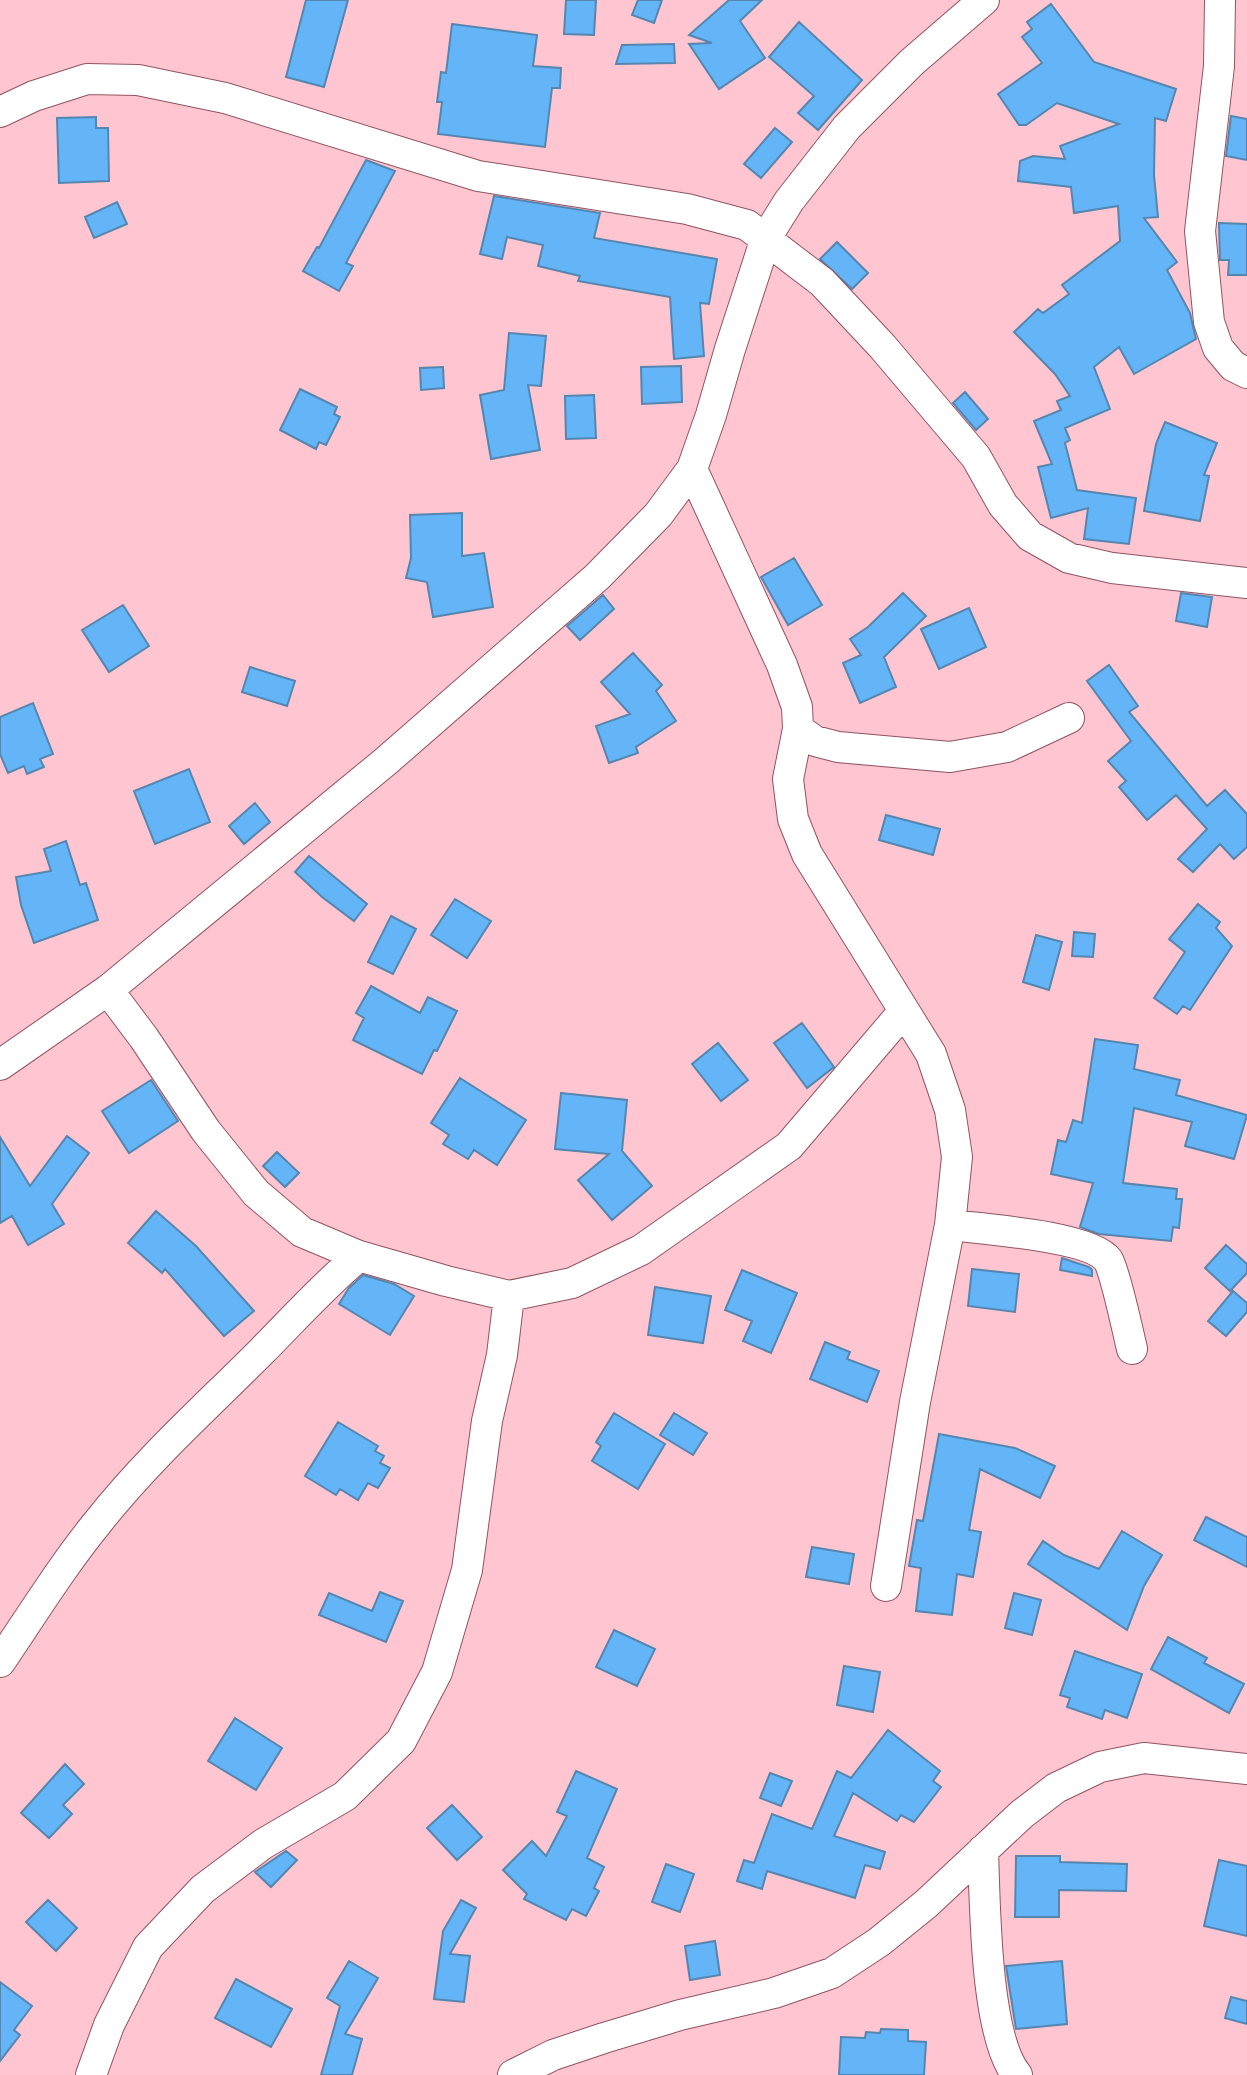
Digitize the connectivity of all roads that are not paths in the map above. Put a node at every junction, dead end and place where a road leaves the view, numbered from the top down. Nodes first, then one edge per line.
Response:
1 (984, 0) edge
2 (1220, 0) edge
3 (0, 112) edge
4 (766, 238) junction
5 (1247, 373) edge
6 (692, 469) junction
7 (1247, 583) edge
8 (1069, 718) dead end
9 (798, 729) junction
10 (108, 990) junction
11 (904, 1011) junction
12 (0, 1065) edge
13 (950, 1225) junction
14 (359, 1256) junction
15 (509, 1296) junction
16 (1132, 1349) dead end
17 (886, 1586) dead end
18 (0, 1662) edge
19 (1247, 1769) edge
20 (983, 1850) junction
21 (91, 2075) edge
22 (513, 2075) edge
23 (1017, 2075) edge

1 - 4 street
2 - 5 street
3 - 4 street
4 - 6 street
4 - 7 street
6 - 9 street
6 - 10 street
8 - 9 street
9 - 11 street
10 - 12 street
10 - 14 street
11 - 13 street
11 - 15 street
13 - 16 street
13 - 17 street
14 - 15 street
14 - 18 street
15 - 21 street
19 - 20 street
20 - 22 street
20 - 23 street

